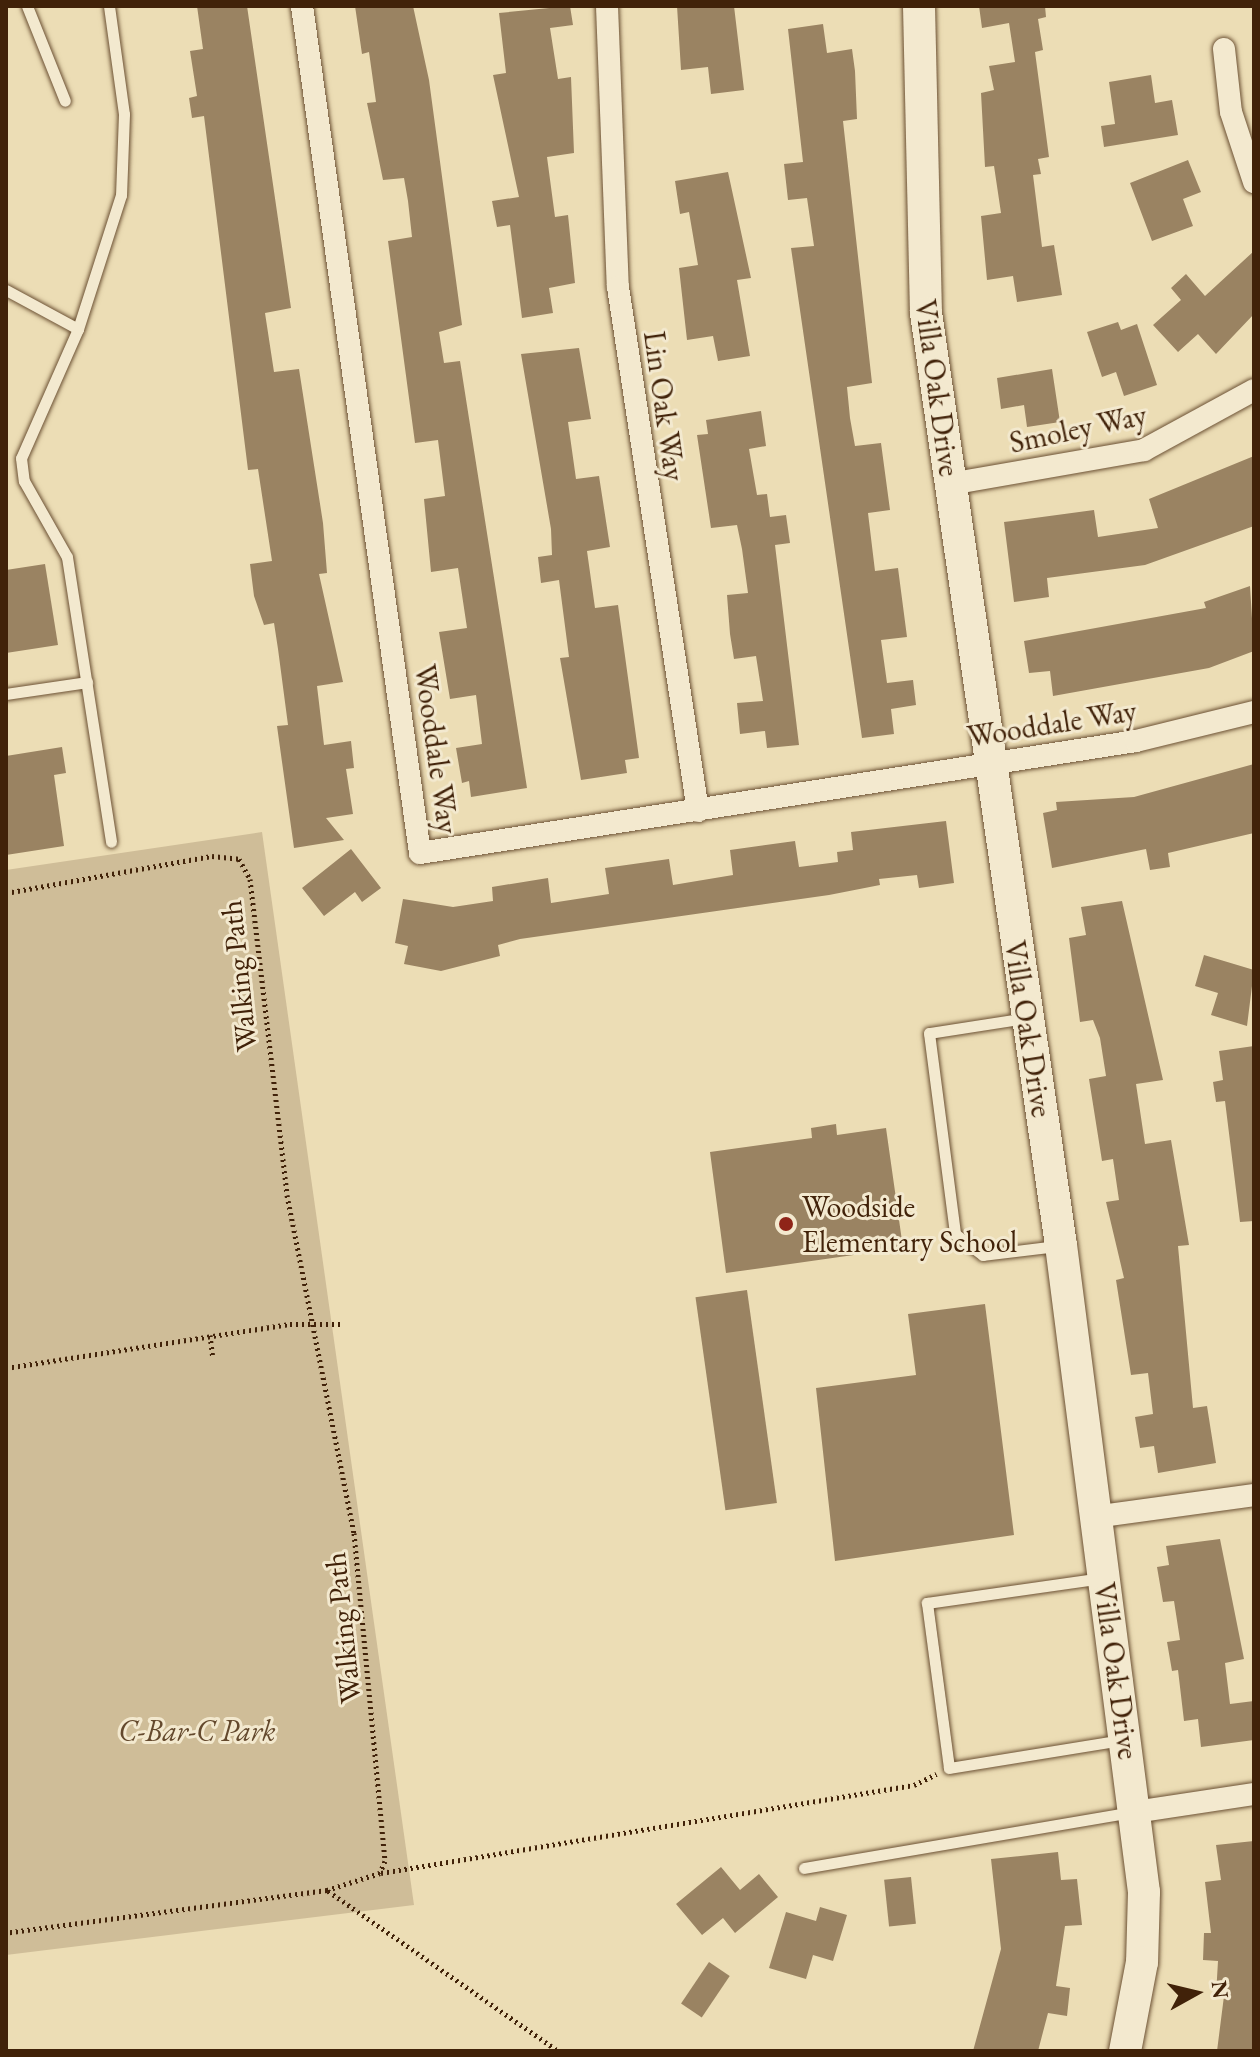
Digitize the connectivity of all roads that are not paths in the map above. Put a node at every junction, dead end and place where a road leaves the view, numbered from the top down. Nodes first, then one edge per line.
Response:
1 (27, 6) edge
2 (109, 6) edge
3 (302, 6) edge
4 (607, 6) edge
5 (919, 6) edge
6 (1224, 49) dead end
7 (65, 101) dead end
8 (1254, 182) edge
9 (6, 290) edge
10 (78, 329) junction
11 (1254, 390) edge
12 (950, 484) junction
13 (87, 682) junction
14 (6, 694) edge
15 (1254, 712) edge
16 (989, 764) junction
17 (698, 811) junction
18 (111, 842) dead end
19 (1026, 1018) junction
20 (1061, 1245) junction
21 (1254, 1495) edge
22 (1094, 1517) junction
23 (1103, 1578) junction
24 (1125, 1740) junction
25 (1254, 1794) edge
26 (1135, 1812) junction
27 (804, 1868) dead end
28 (1125, 2051) edge

1 - 7 lane
2 - 10 lane
3 - 17 street, Wooddale Way
4 - 17 street, Lin Oak Way
5 - 12 street, Villa Oak Drive
6 - 8 street
9 - 10 lane
10 - 13 lane
11 - 12 street, Smoley Way
12 - 16 street, Villa Oak Drive
13 - 14 lane
13 - 18 lane
15 - 16 street, Wooddale Way
16 - 17 street, Wooddale Way
16 - 19 street, Villa Oak Drive
19 - 20 street, Villa Oak Drive
19 - 20 lane
20 - 22 street, Villa Oak Drive
21 - 22 street
22 - 23 street, Villa Oak Drive
23 - 24 street, Villa Oak Drive
23 - 24 lane
24 - 26 street, Villa Oak Drive
25 - 26 street
26 - 27 lane
26 - 28 street, Villa Oak Drive

